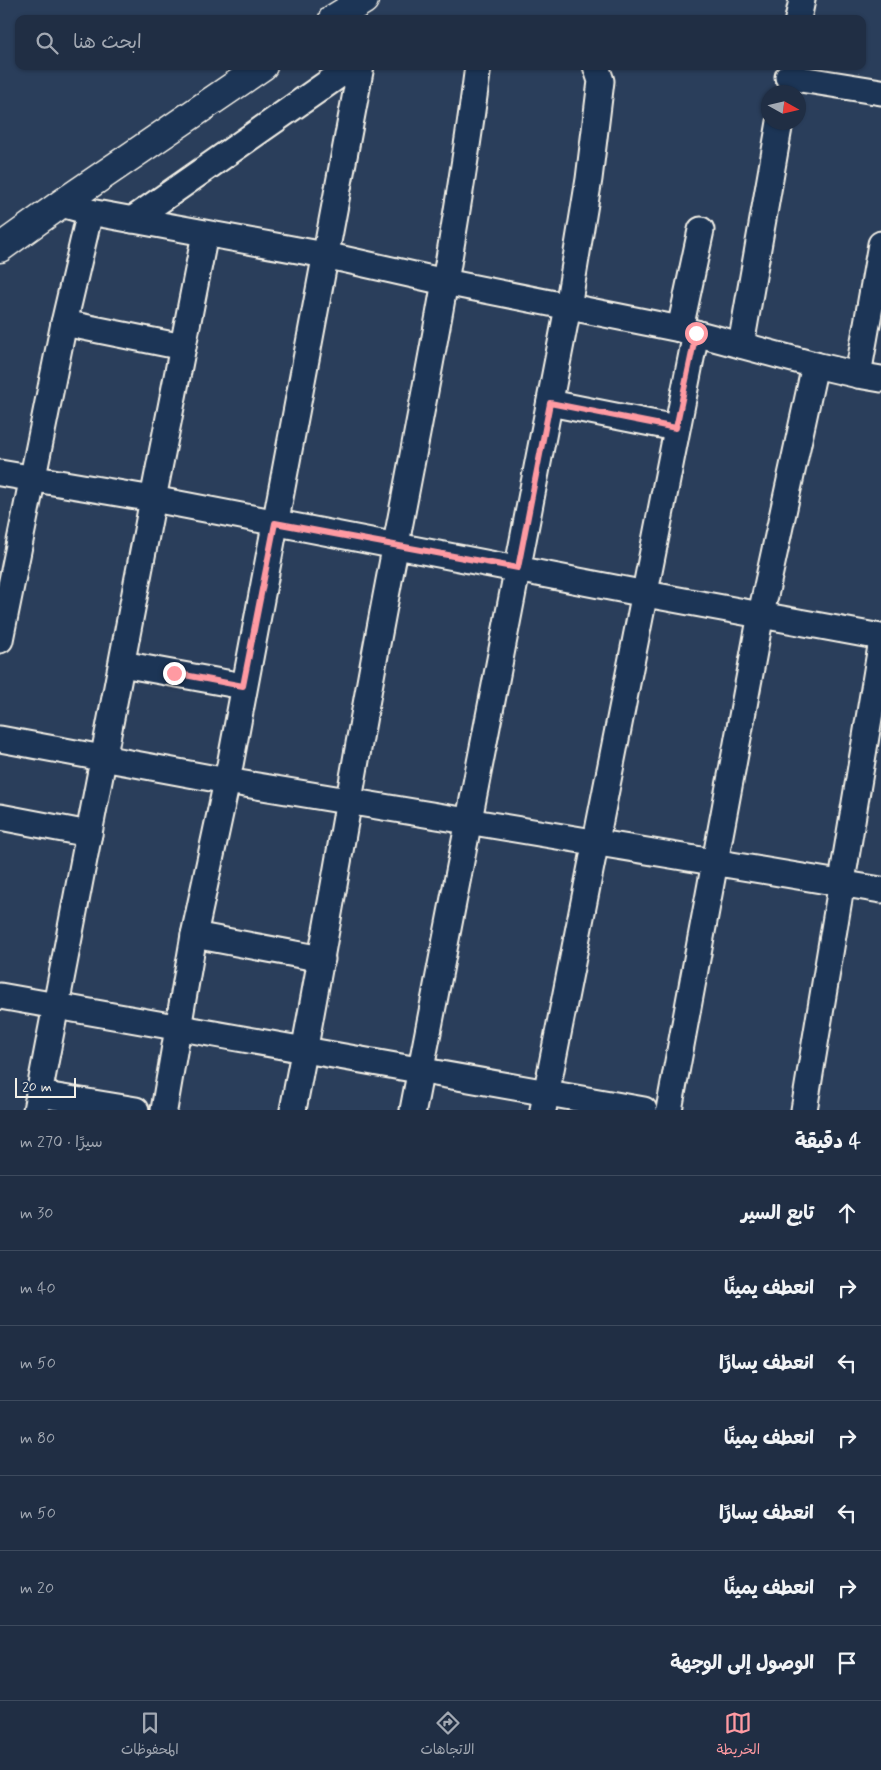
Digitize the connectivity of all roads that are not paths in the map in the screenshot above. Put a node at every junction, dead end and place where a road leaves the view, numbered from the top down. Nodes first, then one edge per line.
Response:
1 (364, 0) edge
2 (802, 0) edge
3 (340, 15) edge
4 (799, 15) edge
5 (256, 70) edge
6 (346, 70) edge
7 (360, 70) edge
8 (477, 70) edge
9 (597, 70) edge
10 (788, 78) edge
11 (881, 92) edge
12 (779, 130) edge
13 (61, 204) junction
14 (90, 212) junction
15 (132, 220) junction
16 (701, 230) dead end
17 (205, 234) junction
18 (881, 244) edge
19 (0, 248) edge
20 (325, 255) junction
21 (445, 282) junction
22 (568, 307) junction
23 (64, 323) junction
24 (688, 331) junction
25 (741, 345) junction
26 (183, 347) junction
27 (815, 365) junction
28 (869, 377) edge
29 (550, 403) junction
30 (676, 428) junction
31 (0, 473) edge
32 (33, 478) junction
33 (153, 499) junction
34 (275, 523) junction
35 (396, 545) junction
36 (518, 568) junction
37 (646, 594) junction
38 (761, 614) junction
39 (881, 637) edge
40 (0, 640) edge
41 (881, 646) edge
42 (122, 664) junction
43 (243, 686) junction
44 (0, 739) edge
45 (104, 759) junction
46 (227, 781) junction
47 (348, 802) junction
48 (0, 817) edge
49 (469, 821) junction
50 (90, 834) junction
51 (596, 842) junction
52 (716, 863) junction
53 (842, 883) junction
54 (881, 890) edge
55 (194, 935) junction
56 (322, 959) junction
57 (0, 996) edge
58 (56, 1006) junction
59 (178, 1028) junction
60 (304, 1050) junction
61 (420, 1070) junction
62 (545, 1101) edge
63 (38, 1102) edge
64 (136, 1110) edge
65 (164, 1110) edge
66 (293, 1110) edge
67 (413, 1110) edge
68 (644, 1110) edge
69 (669, 1110) edge
70 (804, 1110) edge

1 - 3 main road
2 - 4 street
5 - 13 main road
6 - 15 street
7 - 20 street
8 - 21 street
9 - 22 street
10 - 11 street
12 - 25 street
13 - 14 street
13 - 19 main road
14 - 15 street
14 - 23 street
15 - 17 street
16 - 24 street
17 - 20 street
17 - 26 street
18 - 28 street
20 - 21 street
20 - 34 street
21 - 22 street
21 - 35 street
22 - 24 street
22 - 29 street
23 - 26 street
23 - 32 street
24 - 25 street
24 - 30 street
25 - 27 street
26 - 33 street
27 - 28 street
27 - 38 street
29 - 30 street
29 - 36 street
30 - 37 street
31 - 32 street
32 - 33 street
32 - 40 street
33 - 34 street
33 - 42 street
34 - 35 street
34 - 43 street
35 - 36 street
35 - 47 street
36 - 37 street
36 - 49 street
37 - 38 street
37 - 51 street
38 - 39 street
38 - 52 street
41 - 53 street
42 - 43 street
42 - 45 street
43 - 46 street
44 - 45 street
45 - 46 street
45 - 50 street
46 - 47 street
46 - 55 street
47 - 49 street
47 - 56 street
48 - 50 street
49 - 51 street
49 - 61 street
50 - 58 street
51 - 52 street
51 - 62 street
52 - 53 street
52 - 69 street
53 - 54 street
53 - 70 street
55 - 56 street
55 - 59 street
56 - 60 street
57 - 58 street
58 - 59 street
58 - 63 street
59 - 60 street
59 - 65 street
60 - 61 street
60 - 66 street
61 - 62 street
61 - 67 street
62 - 68 street
63 - 64 street

